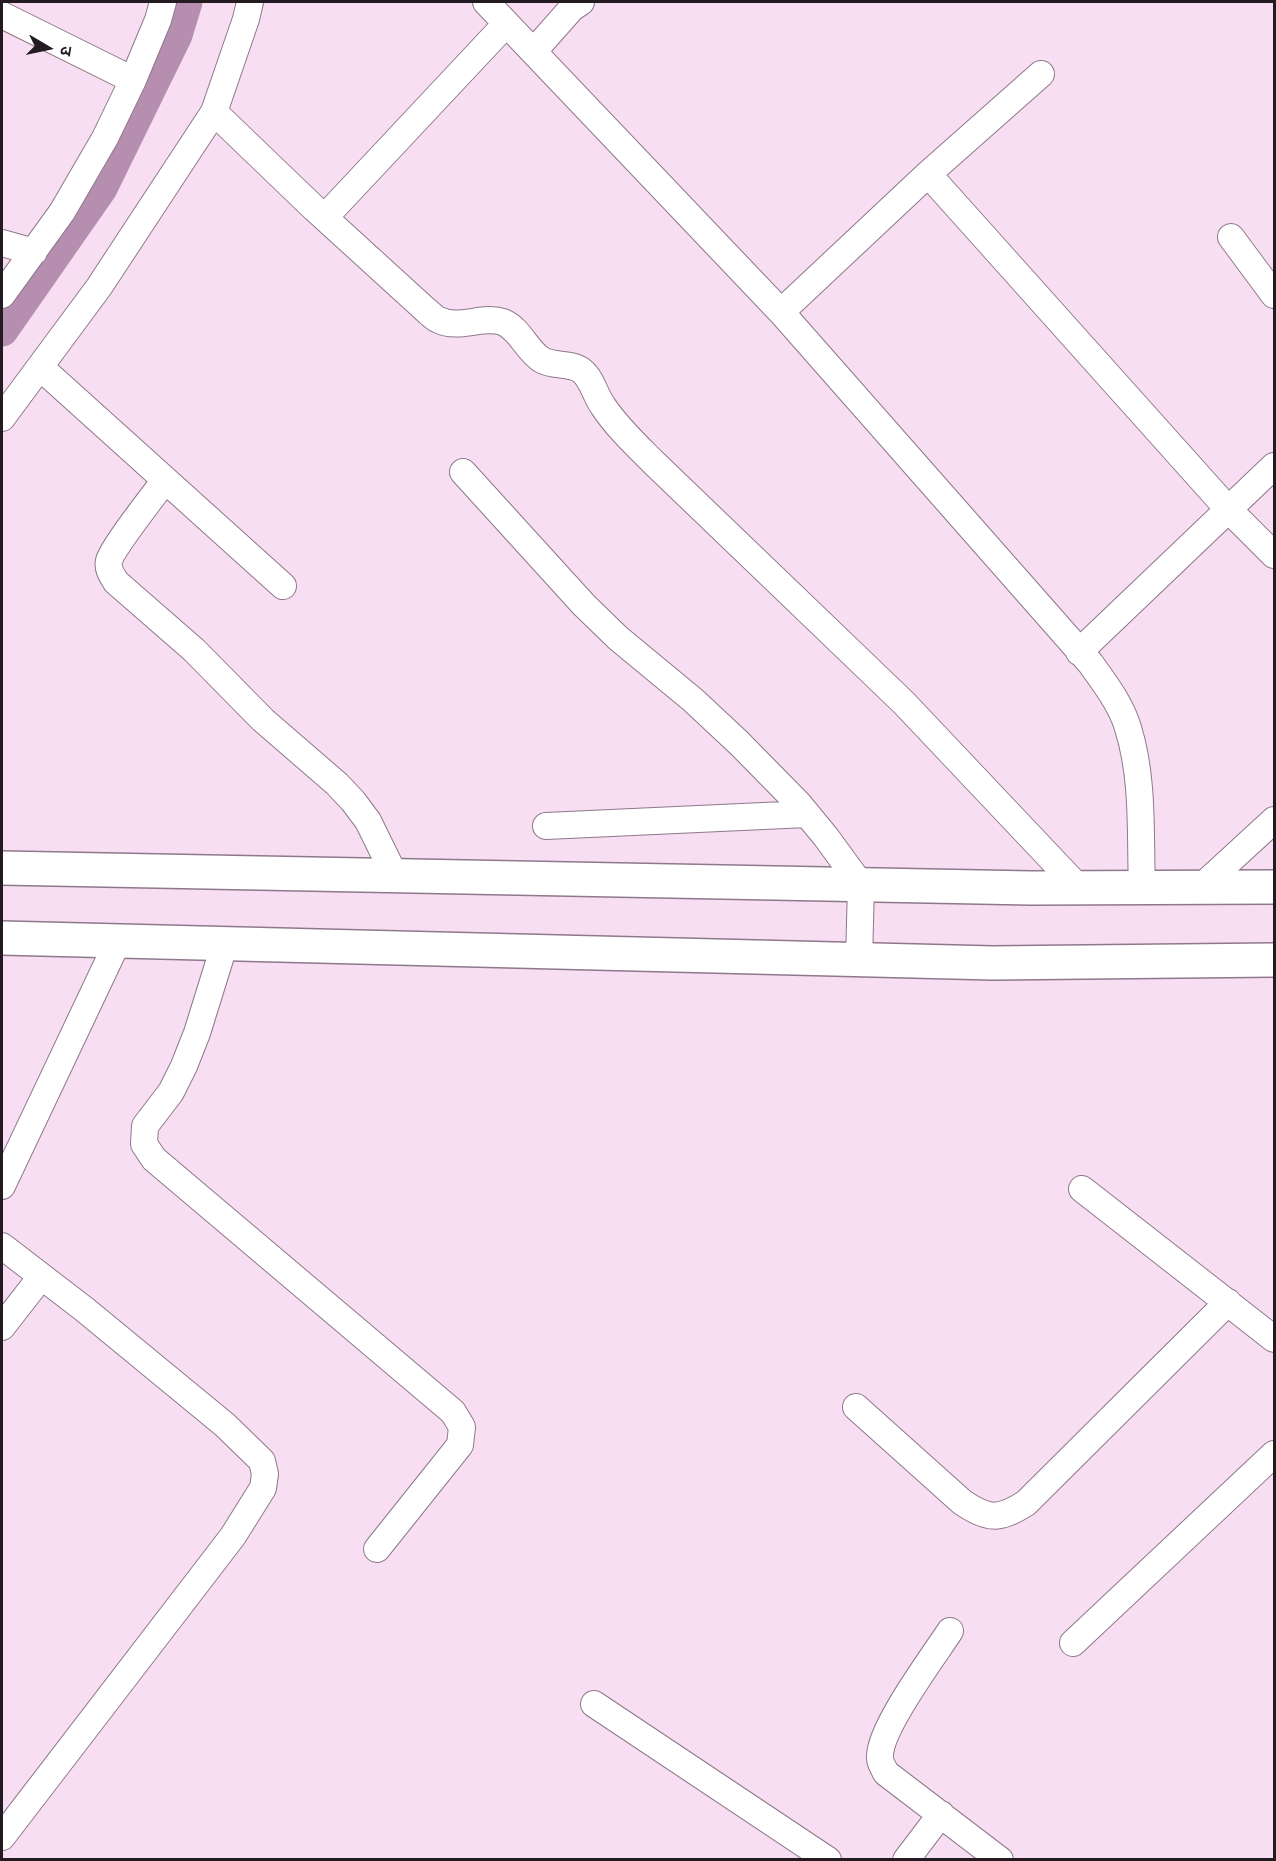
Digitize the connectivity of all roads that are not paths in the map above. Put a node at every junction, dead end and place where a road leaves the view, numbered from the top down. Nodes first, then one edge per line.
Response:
1 (163, 2) edge
2 (250, 2) edge
3 (486, 2) edge
4 (581, 2) edge
5 (2, 15) edge
6 (506, 24) junction
7 (534, 51) junction
8 (1041, 74) dead end
9 (133, 80) junction
10 (214, 112) junction
11 (928, 174) junction
12 (325, 217) junction
13 (1231, 237) dead end
14 (2, 243) edge
15 (33, 252) junction
16 (2, 295) edge
17 (1275, 295) edge
18 (781, 312) junction
19 (40, 367) junction
20 (2, 418) edge
21 (1275, 466) edge
22 (463, 472) dead end
23 (165, 480) junction
24 (1228, 509) junction
25 (1275, 555) edge
26 (283, 586) dead end
27 (1079, 652) junction
28 (807, 814) junction
29 (1275, 820) edge
30 (546, 826) dead end
31 (2, 868) edge
32 (395, 876) junction
33 (861, 885) junction
34 (1275, 887) edge
35 (1079, 888) junction
36 (1142, 888) junction
37 (1200, 888) junction
38 (2, 938) edge
39 (118, 940) junction
40 (225, 943) junction
41 (859, 960) junction
42 (1275, 960) edge
43 (2, 1186) edge
44 (1082, 1189) dead end
45 (2, 1246) edge
46 (41, 1277) junction
47 (1228, 1302) junction
48 (2, 1327) edge
49 (1275, 1339) edge
50 (856, 1407) dead end
51 (1275, 1454) edge
52 (376, 1549) dead end
53 (950, 1631) dead end
54 (1073, 1643) dead end
55 (594, 1704) dead end
56 (941, 1814) junction
57 (2, 1837) edge
58 (828, 1860) edge
59 (906, 1860) edge
60 (1000, 1860) edge

1 - 9 street
2 - 10 street
3 - 6 street
4 - 7 street
5 - 9 street
6 - 7 street
6 - 12 street
7 - 18 street
8 - 11 street
9 - 15 street
10 - 12 street
10 - 19 street
11 - 18 street
11 - 24 street
12 - 35 street
13 - 17 street
14 - 15 street
15 - 16 street
18 - 27 street
19 - 20 street
19 - 23 street
21 - 24 street
22 - 28 street
23 - 26 street
23 - 32 street
24 - 25 street
24 - 27 street
27 - 36 street
28 - 30 street
28 - 33 street
29 - 37 street
31 - 32 highway
32 - 33 highway
33 - 35 highway
33 - 41 street
34 - 37 highway
35 - 36 highway
36 - 37 highway
38 - 39 highway
39 - 40 highway
39 - 43 street
40 - 41 highway
40 - 52 street
41 - 42 highway
44 - 47 street
45 - 46 street
46 - 48 street
46 - 57 street
47 - 49 street
47 - 50 street
51 - 54 street
53 - 56 street
55 - 58 street
56 - 59 street
56 - 60 street

